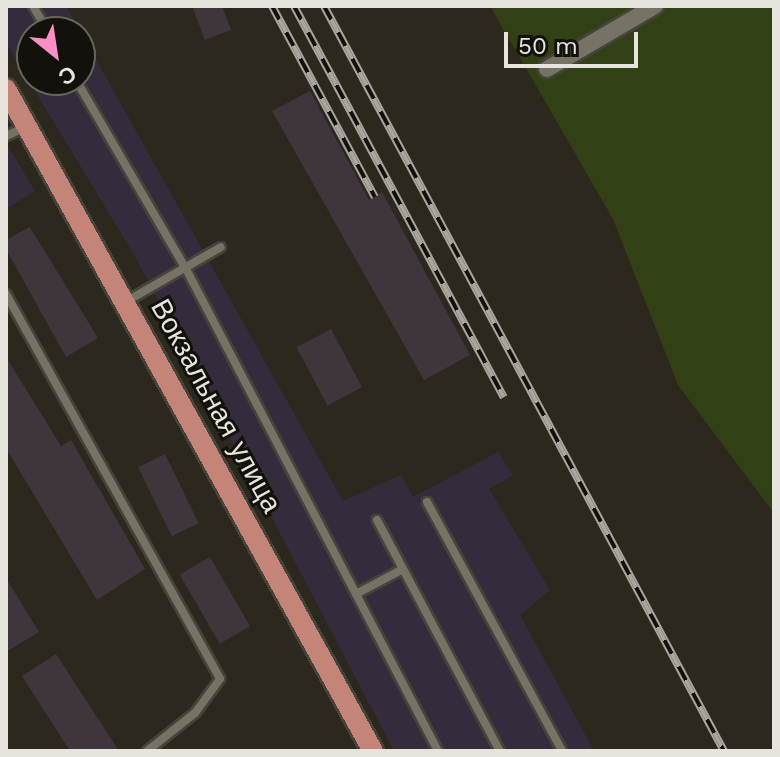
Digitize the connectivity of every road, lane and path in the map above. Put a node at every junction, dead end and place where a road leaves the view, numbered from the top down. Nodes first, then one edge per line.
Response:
1 (655, 6) edge
2 (547, 69) dead end
3 (6, 89) edge
4 (85, 96) edge
5 (27, 126) junction
6 (6, 136) edge
7 (221, 247) dead end
8 (185, 267) junction
9 (6, 294) edge
10 (127, 301) junction
11 (427, 502) dead end
12 (377, 520) dead end
13 (403, 569) junction
14 (356, 594) junction
15 (147, 751) edge
16 (373, 751) edge
17 (438, 751) edge
18 (500, 751) edge
19 (562, 751) edge

1 - 2 street
3 - 5 main road, Вокзальная улица
4 - 8 lane
5 - 6 lane
5 - 10 main road, Вокзальная улица
7 - 8 lane
8 - 10 lane
8 - 14 lane
9 - 15 lane
10 - 16 main road, Вокзальная улица
11 - 19 lane
12 - 13 lane
13 - 14 lane
13 - 18 lane
14 - 17 lane

